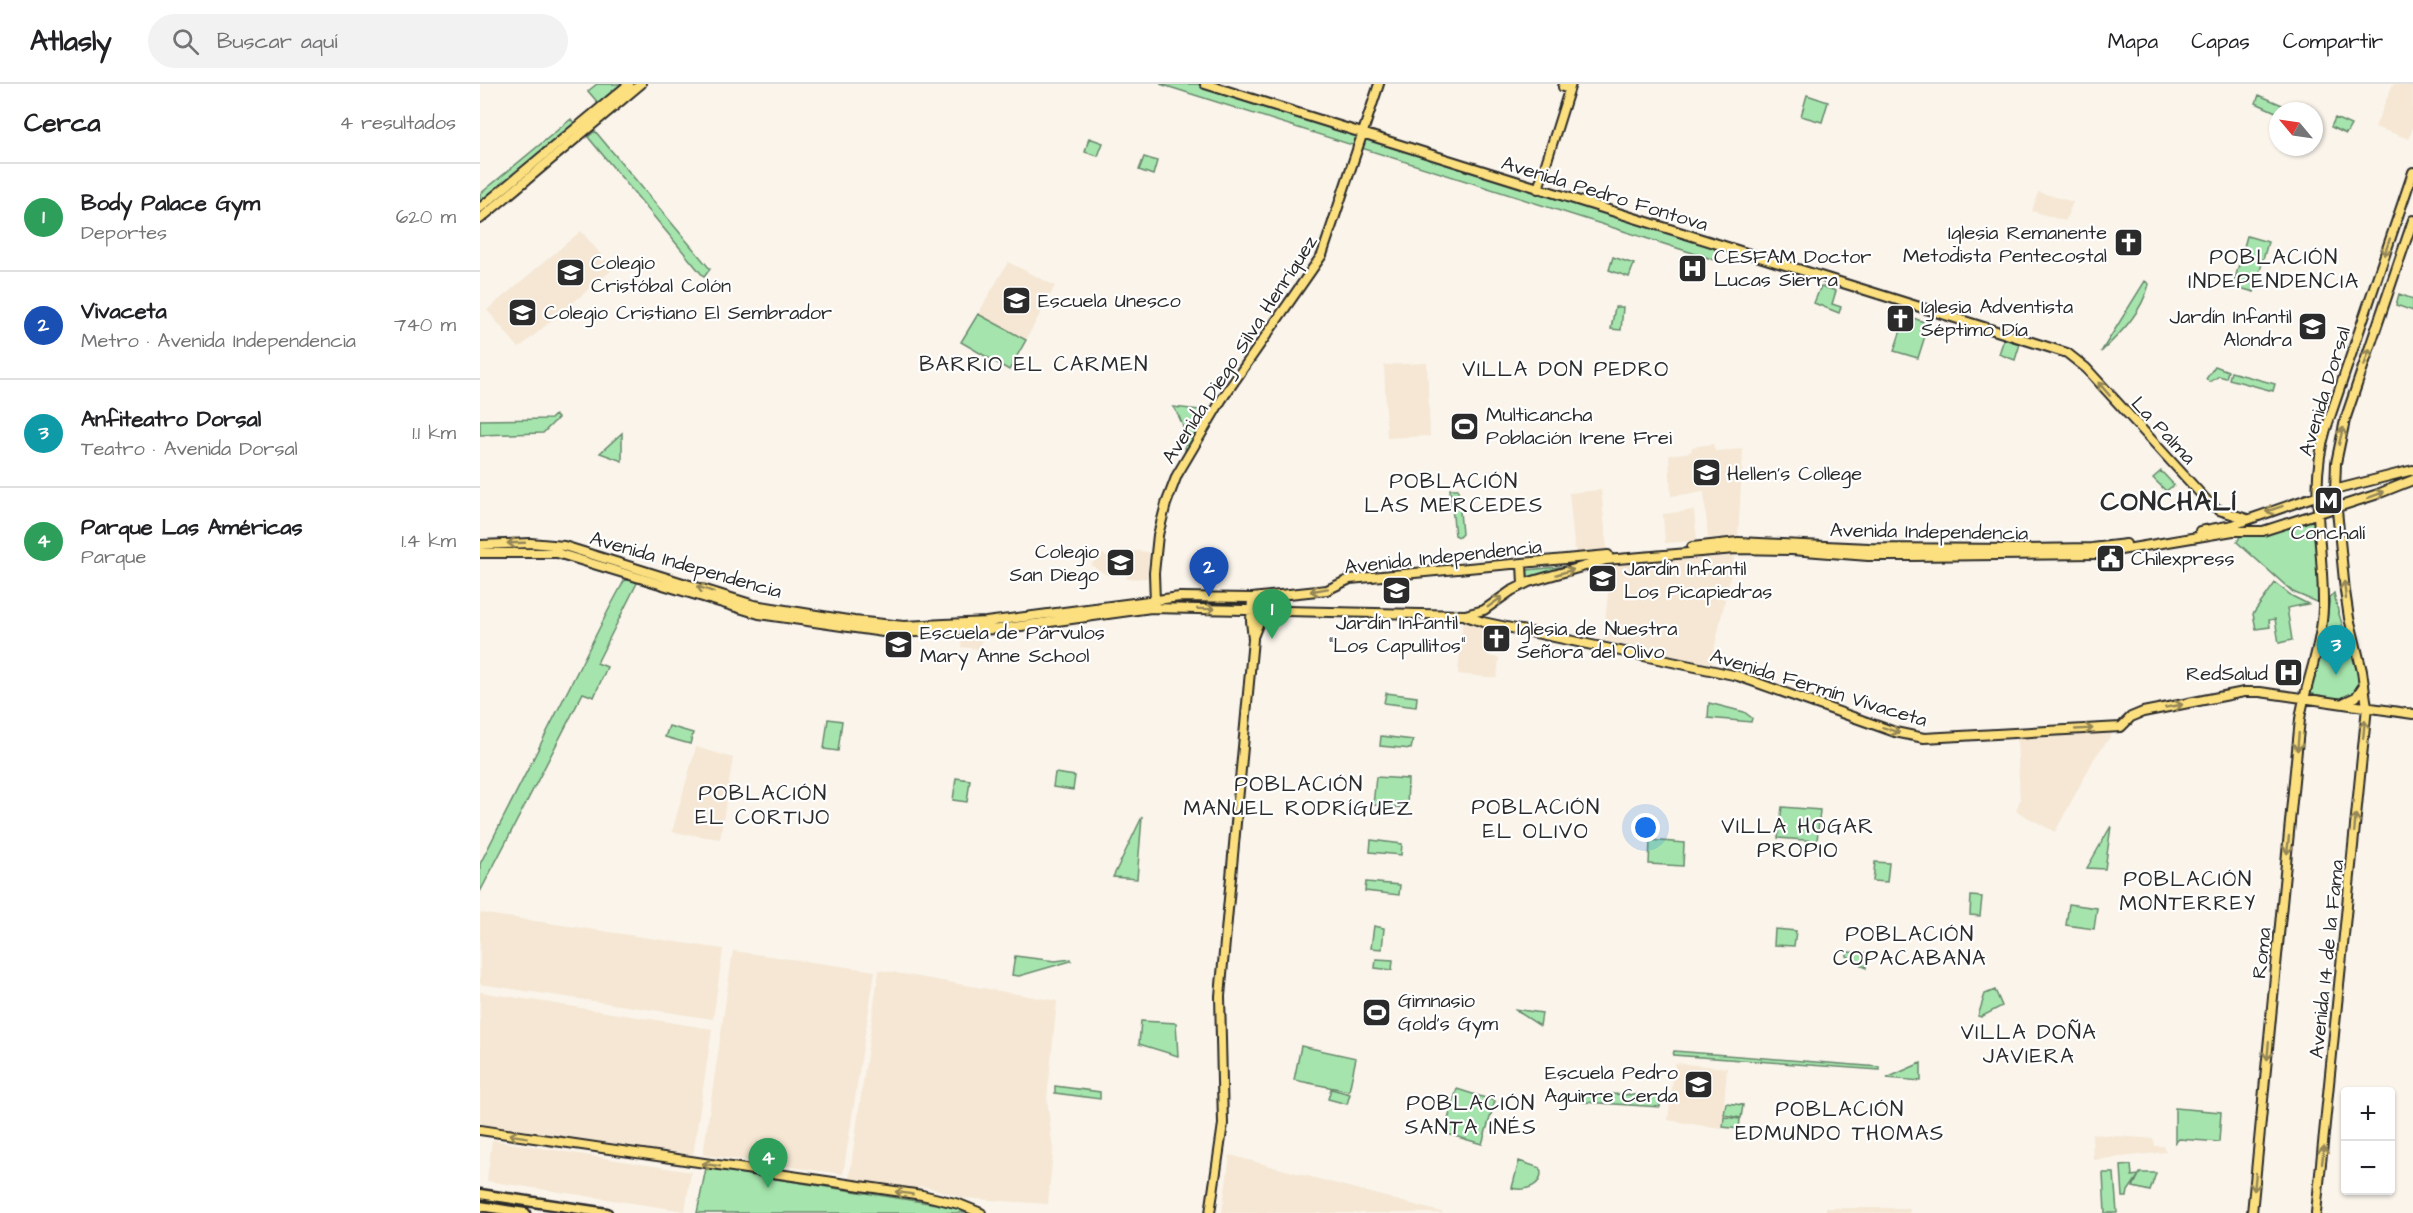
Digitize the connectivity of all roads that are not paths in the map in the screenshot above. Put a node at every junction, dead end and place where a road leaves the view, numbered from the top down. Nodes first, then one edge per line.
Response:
1 (629, 84) edge
2 (641, 84) edge
3 (1205, 84) edge
4 (1379, 84) edge
5 (1567, 86) edge
6 (1362, 134) junction
7 (2413, 172) edge
8 (1538, 189) junction
9 (480, 208) edge
10 (480, 219) edge
11 (2413, 220) edge
12 (2064, 352) joint
13 (2413, 470) edge
14 (2413, 480) edge
15 (2336, 490) junction
16 (2317, 495) junction
17 (2337, 506) junction
18 (2318, 513) junction
19 (2247, 519) junction
20 (480, 545) edge
21 (480, 553) edge
22 (1522, 564) junction
23 (1523, 584) junction
24 (1256, 598) junction
25 (1155, 600) junction
26 (1160, 608) junction
27 (1255, 610) junction
28 (1461, 614) junction
29 (854, 621) junction
30 (858, 629) junction
31 (2364, 683) junction
32 (2304, 697) junction
33 (2343, 703) junction
34 (2367, 707) junction
35 (2413, 714) edge
36 (480, 1130) edge
37 (480, 1194) edge
38 (480, 1206) edge
39 (525, 1213) edge
40 (607, 1213) edge
41 (981, 1213) edge
42 (1210, 1213) edge
43 (2252, 1213) edge
44 (2316, 1213) edge

1 - 9 main road
2 - 10 main road
3 - 6 main road, Avenida Pedro Fontova
4 - 6 main road, Avenida Diego Silva Henríquez
5 - 8 main road
6 - 8 main road, Avenida Pedro Fontova
6 - 25 main road, Avenida Diego Silva Henríquez
7 -> 16 main road, Avenida Dorsal
8 - 12 main road, Avenida Pedro Fontova
15 -> 11 main road, Avenida Dorsal
19 -> 12 main road, La Palma
13 - 15 main road, Avenida Independencia
17 -> 14 main road, Avenida Independencia
15 - 16 main road, Avenida Independencia
15 - 17 main road, Avenida Dorsal
16 - 18 main road, Avenida Dorsal
16 -> 19 main road, Avenida Independencia
17 - 18 main road, Avenida Independencia
31 -> 17 main road, Avenida Dorsal
23 -> 18 main road, Avenida Independencia
18 - 32 main road, Avenida Dorsal
19 - 22 main road, Avenida Independencia
29 -> 20 main road, Avenida Independencia
21 - 30 main road, Avenida Independencia
22 - 23 main road
22 -> 24 main road, Avenida Independencia
28 -> 23 main road, Avenida Independencia
24 - 25 main road, Avenida Independencia
24 - 27 main road
25 - 26 main road
25 - 29 main road, Avenida Independencia
26 -> 27 main road, Avenida Fermín Vivaceta
26 - 30 main road, Avenida Independencia
27 - 28 main road, Avenida Fermín Vivaceta
27 - 42 main road
28 -> 32 main road, Avenida Fermín Vivaceta
29 - 30 main road
31 - 33 main road
31 - 34 main road, Avenida Dorsal
32 - 33 main road, Avenida Fermín Vivaceta
32 -> 43 main road, Roma
33 - 34 main road, Avenida Fermín Vivaceta
34 - 35 main road, Avenida Fermín Vivaceta
44 -> 34 main road, Avenida 14 de la Fama
41 -> 36 main road
37 - 40 highway
38 - 39 highway

